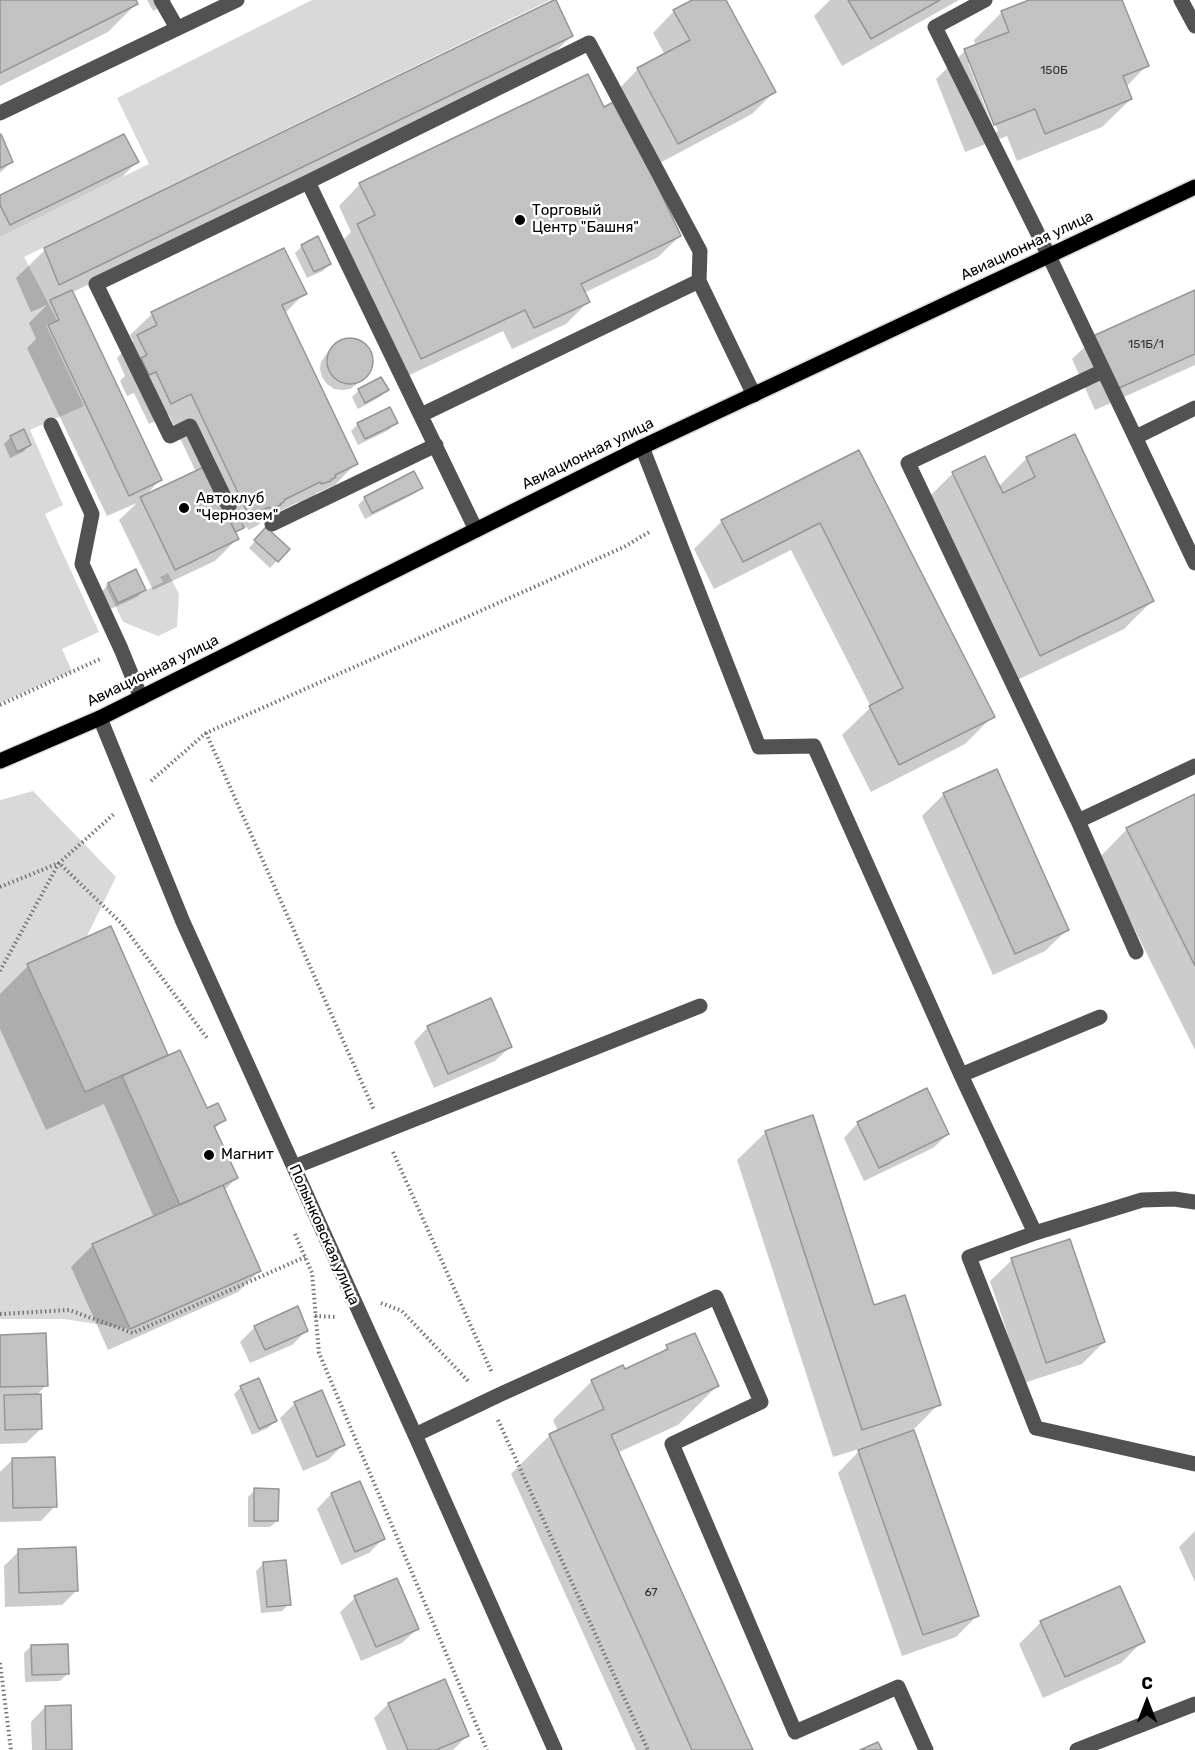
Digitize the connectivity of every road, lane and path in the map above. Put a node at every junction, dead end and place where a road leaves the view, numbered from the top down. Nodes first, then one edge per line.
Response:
1 (161, 0) edge
2 (237, 0) edge
3 (985, 0) edge
4 (1181, 0) edge
5 (1195, 26) edge
6 (177, 28) junction
7 (0, 113) edge
8 (308, 182) junction
9 (1195, 188) edge
10 (1049, 256) junction
11 (699, 282) junction
12 (1103, 371) junction
13 (754, 395) junction
14 (1195, 408) edge
15 (421, 415) junction
16 (51, 425) dead end
17 (1136, 437) junction
18 (435, 445) junction
19 (642, 447) junction
20 (229, 507) dead end
21 (670, 519) junction
22 (272, 524) dead end
23 (476, 530) junction
24 (1195, 563) edge
25 (121, 649) junction
26 (141, 698) junction
27 (0, 705) edge
28 (100, 718) junction
29 (206, 733) junction
30 (0, 761) edge
31 (1195, 766) edge
32 (132, 798) junction
33 (1078, 821) junction
34 (59, 863) junction
35 (0, 886) edge
36 (1136, 952) dead end
37 (0, 971) edge
38 (700, 1006) dead end
39 (1100, 1017) dead end
40 (210, 1041) dead end
41 (962, 1075) junction
42 (384, 1132) junction
43 (294, 1167) junction
44 (1195, 1202) edge
45 (291, 1225) dead end
46 (1035, 1233) junction
47 (305, 1257) junction
48 (358, 1310) junction
49 (0, 1314) edge
50 (315, 1316) junction
51 (501, 1394) junction
52 (415, 1435) junction
53 (1195, 1464) edge
54 (0, 1663) edge
55 (1195, 1704) edge
56 (11, 1750) edge
57 (487, 1750) edge
58 (555, 1750) edge
59 (648, 1750) edge
60 (926, 1750) edge
61 (1077, 1750) edge

1 - 6 street
2 - 6 street
3 - 10 street
4 - 5 street
6 - 7 street
8 - 11 street
8 - 15 street
8 - 20 street
9 - 10 main road, Авиационная улица
10 - 12 street
10 - 13 main road, Авиационная улица
11 - 13 street
11 - 15 street
12 - 17 street
12 - 33 street
13 - 19 main road, Авиационная улица
14 - 17 street
15 - 18 street
16 - 25 street
17 - 24 street
18 - 22 street
18 - 23 street
19 - 21 street
19 - 23 main road, Авиационная улица
21 - 29 path
21 - 41 street
23 - 26 main road, Авиационная улица
25 - 26 street
25 - 27 path
26 - 28 main road, Авиационная улица
28 - 30 main road, Авиационная улица
28 - 32 street, Полынковская улица
29 - 32 path
29 - 42 path
31 - 33 street
32 - 34 path
32 - 43 street, Полынковская улица
33 - 36 street
34 - 35 path
34 - 37 path
34 - 40 path
38 - 42 street
39 - 41 street
41 - 46 street
42 - 43 street
42 - 51 path
43 - 48 street, Полынковская улица
44 - 46 street
45 - 47 path
46 - 53 street
47 - 49 path
47 - 50 path
48 - 50 path
48 - 51 path
48 - 52 street, Полынковская улица
50 - 57 path
51 - 52 street
51 - 59 path
51 - 60 street
52 - 58 street, Полынковская улица
54 - 56 path
55 - 61 street

